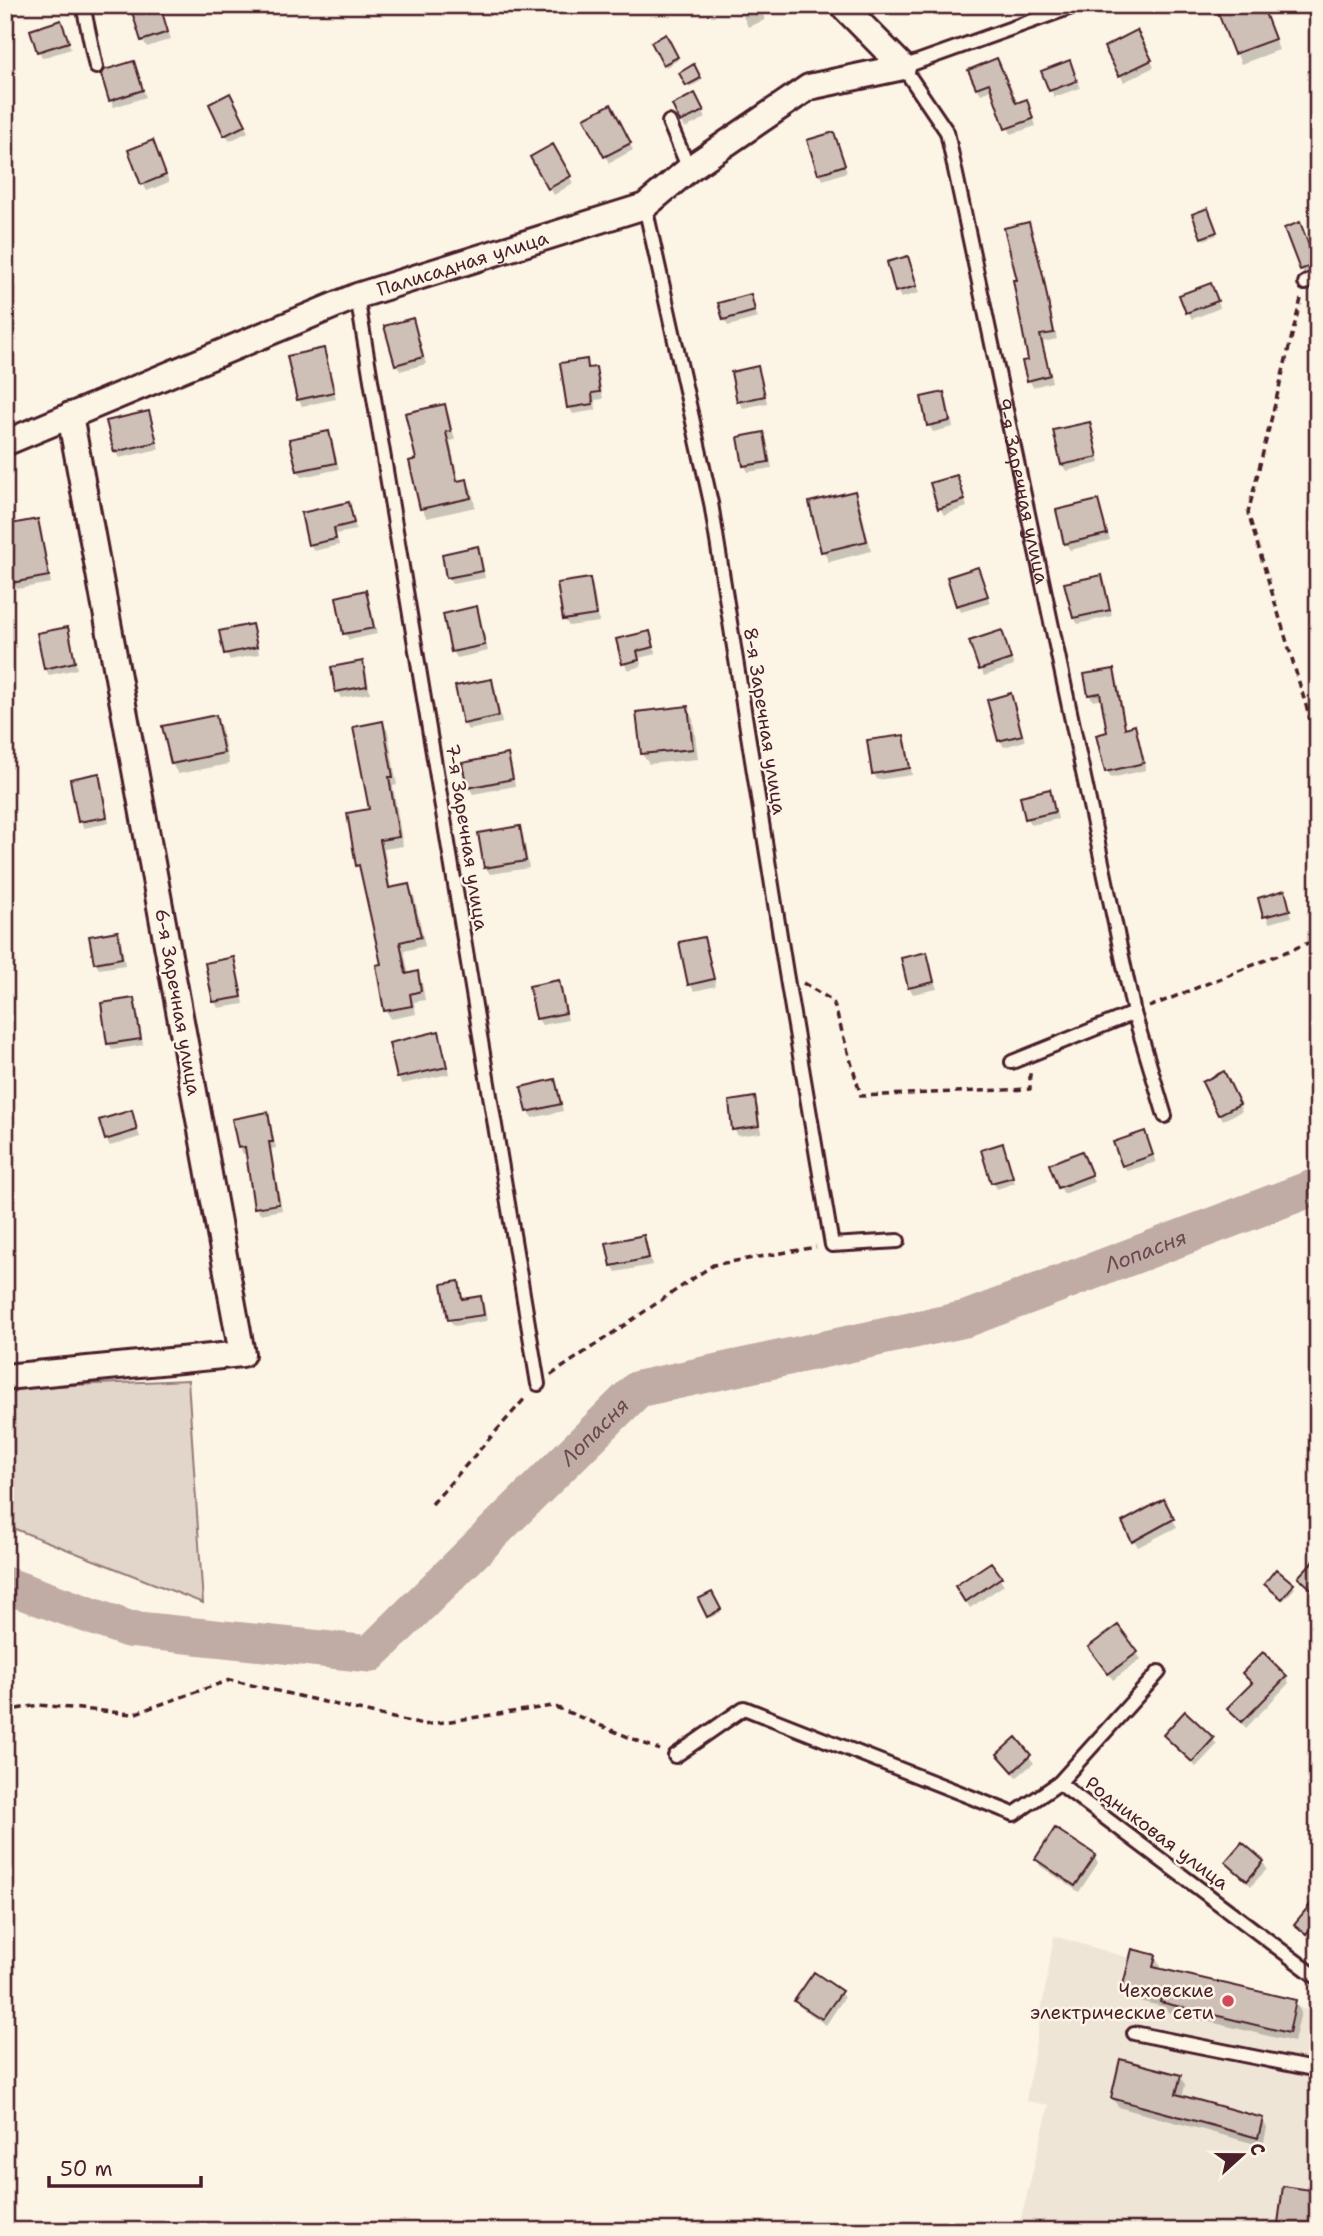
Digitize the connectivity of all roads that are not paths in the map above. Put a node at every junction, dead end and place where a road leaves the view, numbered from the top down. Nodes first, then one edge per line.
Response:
1 (83, 5) edge
2 (842, 5) edge
3 (1077, 5) edge
4 (96, 66) dead end
5 (902, 67) junction
6 (669, 122) dead end
7 (689, 169) junction
8 (645, 206) junction
9 (1318, 276) edge
10 (1305, 283) road end
11 (357, 296) junction
12 (70, 415) junction
13 (5, 443) edge
14 (1134, 1013) junction
15 (1012, 1062) dead end
16 (1165, 1116) dead end
17 (898, 1241) dead end
18 (5, 1377) edge
19 (538, 1384) road end
20 (1158, 1672) dead end
21 (676, 1756) road end
22 (1059, 1783) junction
23 (1318, 1978) edge
24 (1134, 2033) dead end
25 (1318, 2070) edge

1 - 4 lane
2 - 5 street, 9-я Заречная улица
3 - 5 lane
5 - 7 street, Палисадная улица
5 - 14 lane, 9-я Заречная улица
6 - 7 lane
7 - 8 street, Палисадная улица
8 - 11 street, Палисадная улица
8 - 17 lane, 8-я Заречная улица
9 - 10 lane
11 - 12 street, Палисадная улица
11 - 19 lane, 7-я Заречная улица
12 - 13 street, Палисадная улица
12 - 18 street, 6-я Заречная улица
14 - 15 lane
14 - 16 lane, 9-я Заречная улица
20 - 22 lane, Родниковая улица
21 - 22 lane
22 - 23 lane, Родниковая улица
24 - 25 lane

